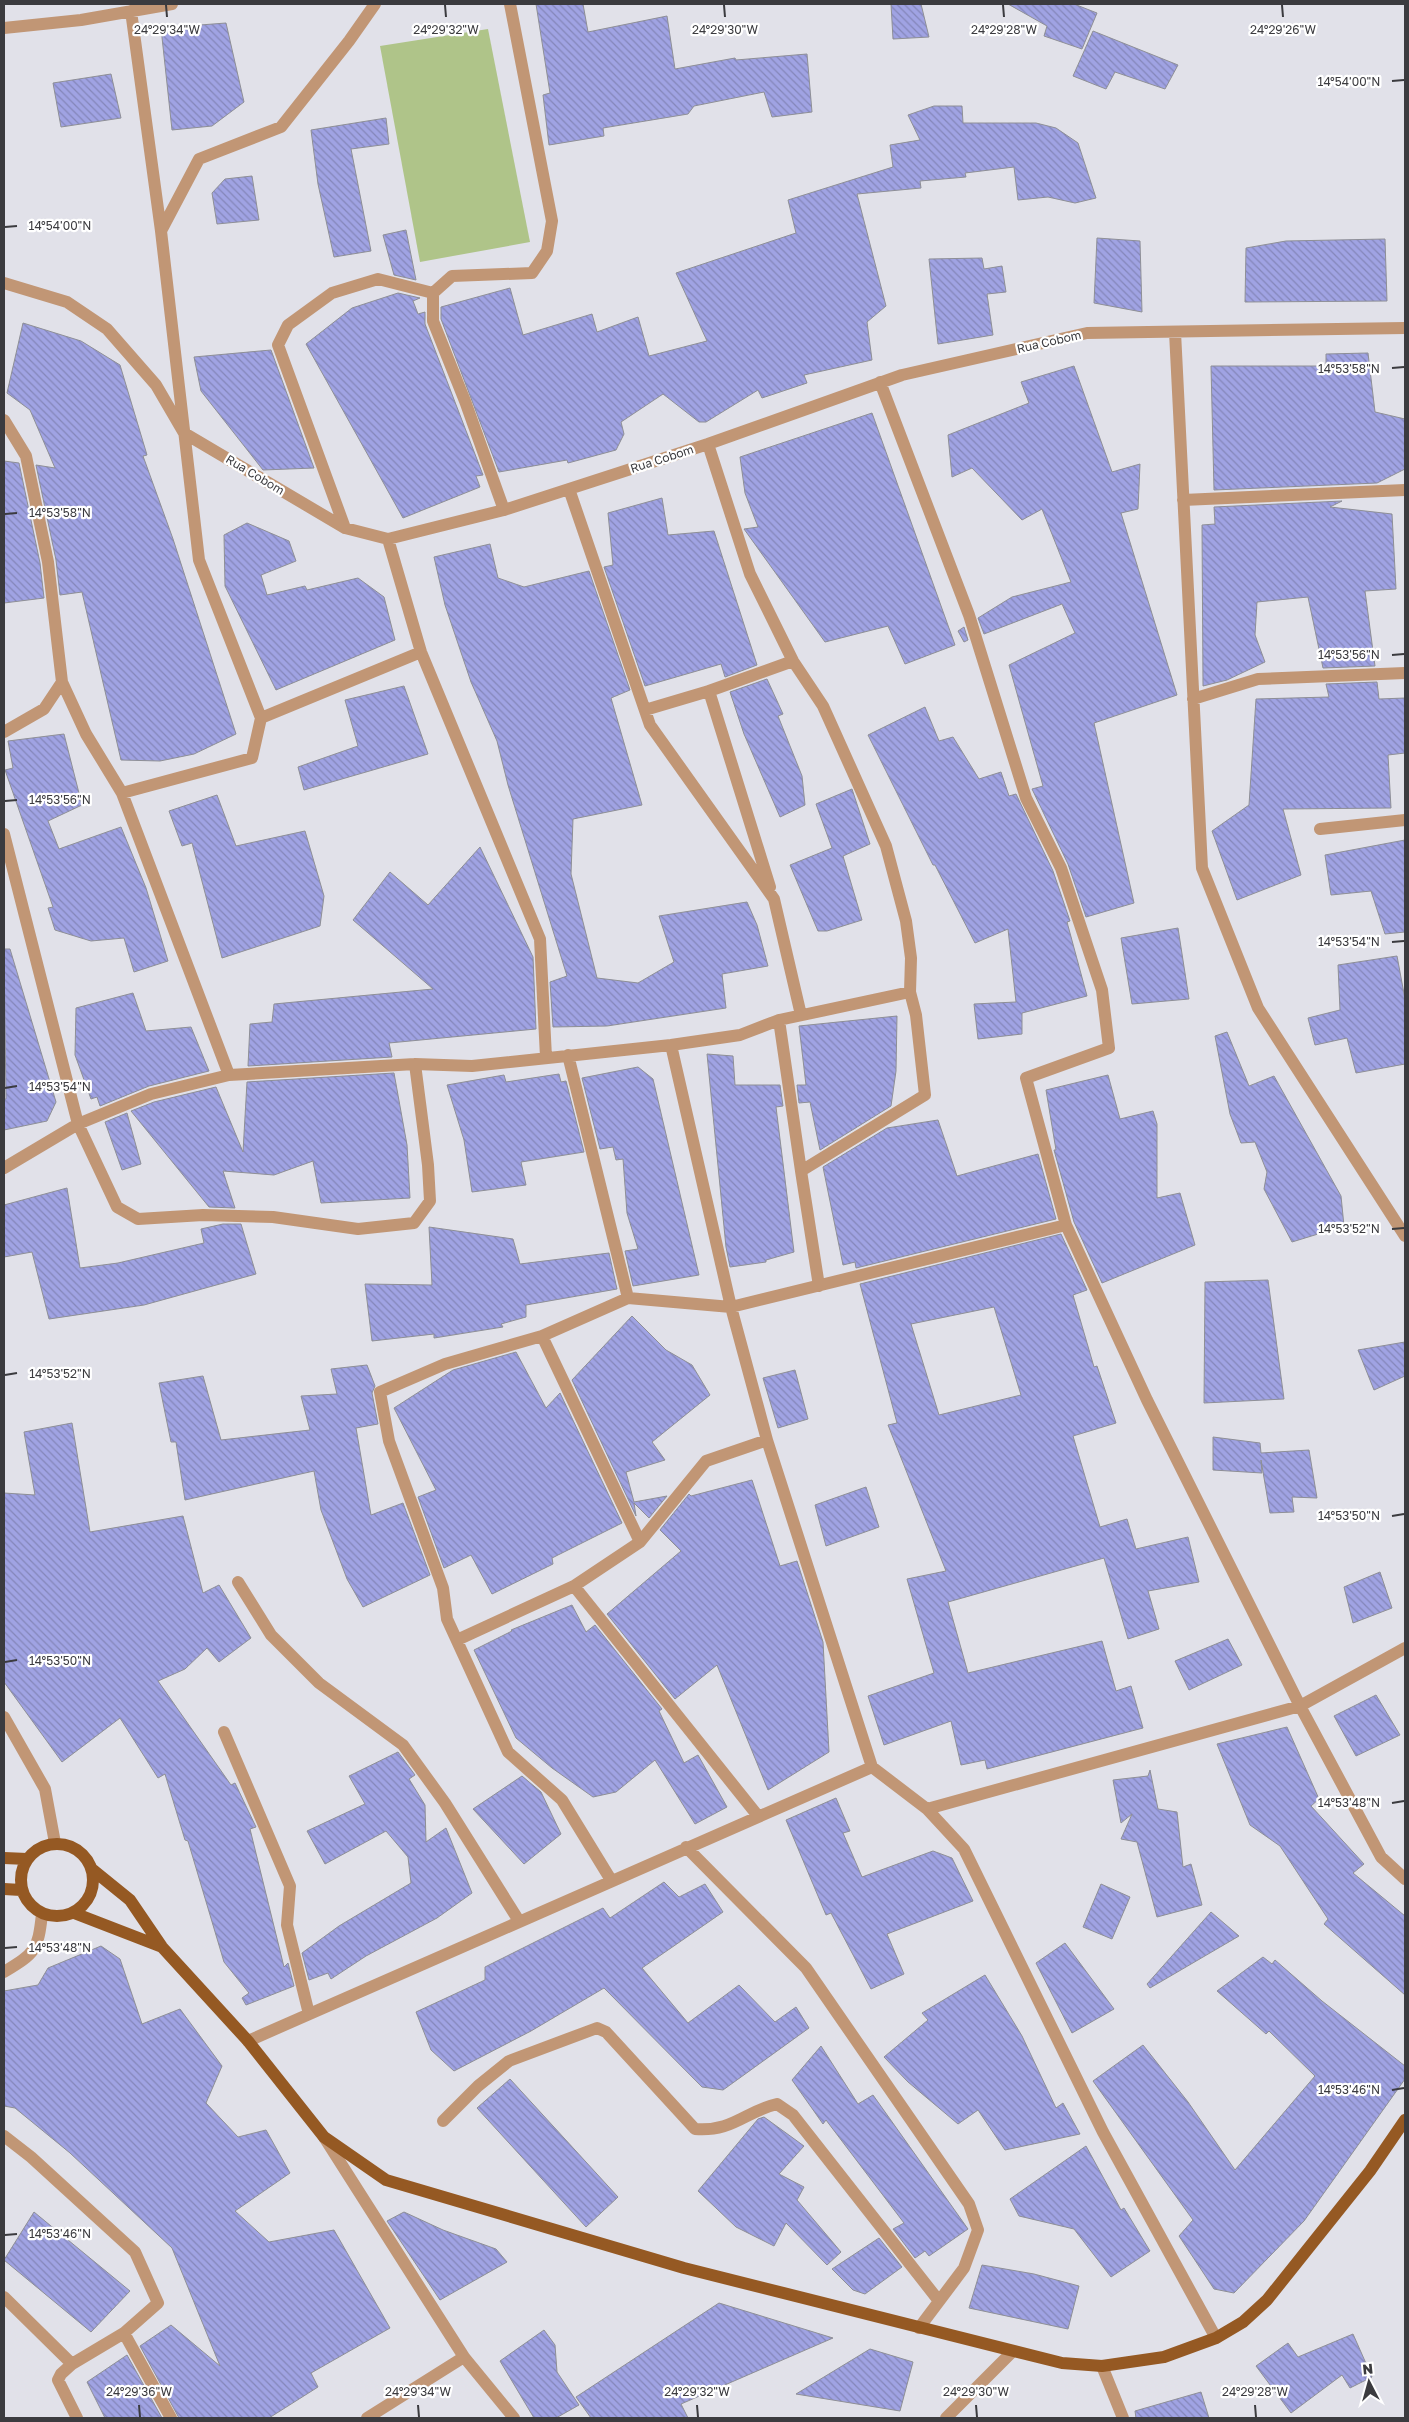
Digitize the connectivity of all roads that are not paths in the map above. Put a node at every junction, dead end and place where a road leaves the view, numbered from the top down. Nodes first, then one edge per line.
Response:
1 (172, 4) edge
2 (375, 4) edge
3 (510, 4) edge
4 (131, 11) junction
5 (4, 28) edge
6 (161, 231) junction
7 (4, 283) edge
8 (434, 292) junction
9 (1405, 328) edge
10 (1175, 332) junction
11 (880, 382) junction
12 (4, 420) edge
13 (184, 433) junction
14 (708, 444) junction
15 (569, 489) junction
16 (1405, 490) edge
17 (1184, 500) junction
18 (504, 510) junction
19 (345, 528) junction
20 (388, 539) junction
21 (421, 652) junction
22 (793, 661) junction
23 (1405, 673) edge
24 (62, 682) junction
25 (709, 691) junction
26 (1193, 699) junction
27 (645, 710) junction
28 (261, 718) junction
29 (4, 732) edge
30 (122, 793) junction
31 (1405, 820) edge
32 (1320, 829) dead end
33 (4, 834) edge
34 (774, 899) junction
35 (910, 992) junction
36 (801, 1015) junction
37 (778, 1020) junction
38 (671, 1045) junction
39 (568, 1055) junction
40 (546, 1057) junction
41 (415, 1064) junction
42 (229, 1075) junction
43 (78, 1124) junction
44 (4, 1168) edge
45 (800, 1171) junction
46 (1066, 1225) junction
47 (1405, 1236) edge
48 (819, 1286) junction
49 (628, 1298) junction
50 (731, 1307) junction
51 (542, 1336) junction
52 (767, 1440) junction
53 (640, 1542) junction
54 (238, 1582) dead end
55 (574, 1586) junction
56 (457, 1640) junction
57 (1405, 1648) edge
58 (1300, 1706) junction
59 (4, 1717) edge
60 (224, 1732) dead end
61 (872, 1767) junction
62 (927, 1808) junction
63 (758, 1816) junction
64 (55, 1843) junction
65 (686, 1847) junction
66 (4, 1858) edge
67 (27, 1859) junction
68 (93, 1870) junction
69 (1405, 1878) edge
70 (611, 1880) junction
71 (4, 1889) edge
72 (21, 1890) junction
73 (74, 1913) junction
74 (42, 1914) junction
75 (519, 1921) junction
76 (162, 1947) junction
77 (4, 1972) edge
78 (308, 2014) junction
79 (248, 2041) junction
80 (1405, 2120) edge
81 (443, 2121) dead end
82 (4, 2136) edge
83 (324, 2137) junction
84 (4, 2297) edge
85 (939, 2301) junction
86 (919, 2328) junction
87 (124, 2333) junction
88 (1216, 2338) junction
89 (1012, 2352) junction
90 (464, 2357) junction
91 (72, 2364) junction
92 (1102, 2366) junction
93 (77, 2418) edge
94 (171, 2418) edge
95 (367, 2418) edge
96 (514, 2418) edge
97 (946, 2418) edge
98 (1123, 2418) edge

1 - 4 street
2 - 6 street
3 - 8 street
4 - 5 street
4 - 6 street
6 - 13 street
7 - 13 street, Rua Cobom
8 - 18 street
8 - 19 street
9 - 10 street, Rua Cobom
10 - 11 street, Rua Cobom
10 - 17 street
11 - 14 street, Rua Cobom
11 - 46 street
12 - 24 street
13 - 19 street, Rua Cobom
13 - 28 street
14 - 15 street, Rua Cobom
14 - 22 street
15 - 18 street, Rua Cobom
15 - 27 street
16 - 17 street
17 - 26 street
18 - 20 street, Rua Cobom
19 - 20 street, Rua Cobom
20 - 21 street
21 - 28 street
21 - 40 street
22 - 25 street
22 - 35 street
23 - 26 street
24 - 29 street
24 - 30 street
25 - 27 street
25 - 34 street
26 - 47 street
27 - 34 street
28 - 30 street
30 - 42 street
31 - 32 street
33 - 43 street
34 - 36 street
35 - 36 street
35 - 45 street
36 - 37 street
37 - 38 street
37 - 45 street
38 - 39 street
38 - 50 street
39 - 40 street
39 - 49 street
40 - 41 street
41 - 42 street
41 - 43 street
42 - 43 street
43 - 44 street
45 - 48 street
46 - 48 street
46 - 58 street
48 - 50 street
49 - 50 street
49 - 51 street
50 - 52 street
51 - 53 street
51 - 56 street
52 - 53 street
52 - 61 street
53 - 55 street
54 - 75 street
55 - 56 street
55 - 63 street
56 - 70 street
57 - 58 street
58 - 62 street
58 - 69 street
59 - 64 street
60 - 78 street
61 - 62 street
61 - 63 street
62 - 88 street
63 - 65 street
64 - 67 main road
64 - 68 main road
65 - 70 street
65 - 85 street
66 - 67 main road
67 - 72 main road
68 - 73 main road
68 - 76 main road
70 - 75 street
71 - 72 main road
72 - 74 main road
73 - 74 main road
73 - 76 main road
74 - 77 street
75 - 78 street
76 - 79 main road
78 - 79 street
79 - 83 main road
80 - 88 main road
81 - 85 street
82 - 87 street
83 - 86 main road
83 - 90 street
84 - 91 street
85 - 86 street
86 - 89 main road
87 - 91 street
87 - 94 street
88 - 92 main road
89 - 92 main road
89 - 97 street
90 - 95 street
90 - 96 street
91 - 93 street
92 - 98 street

